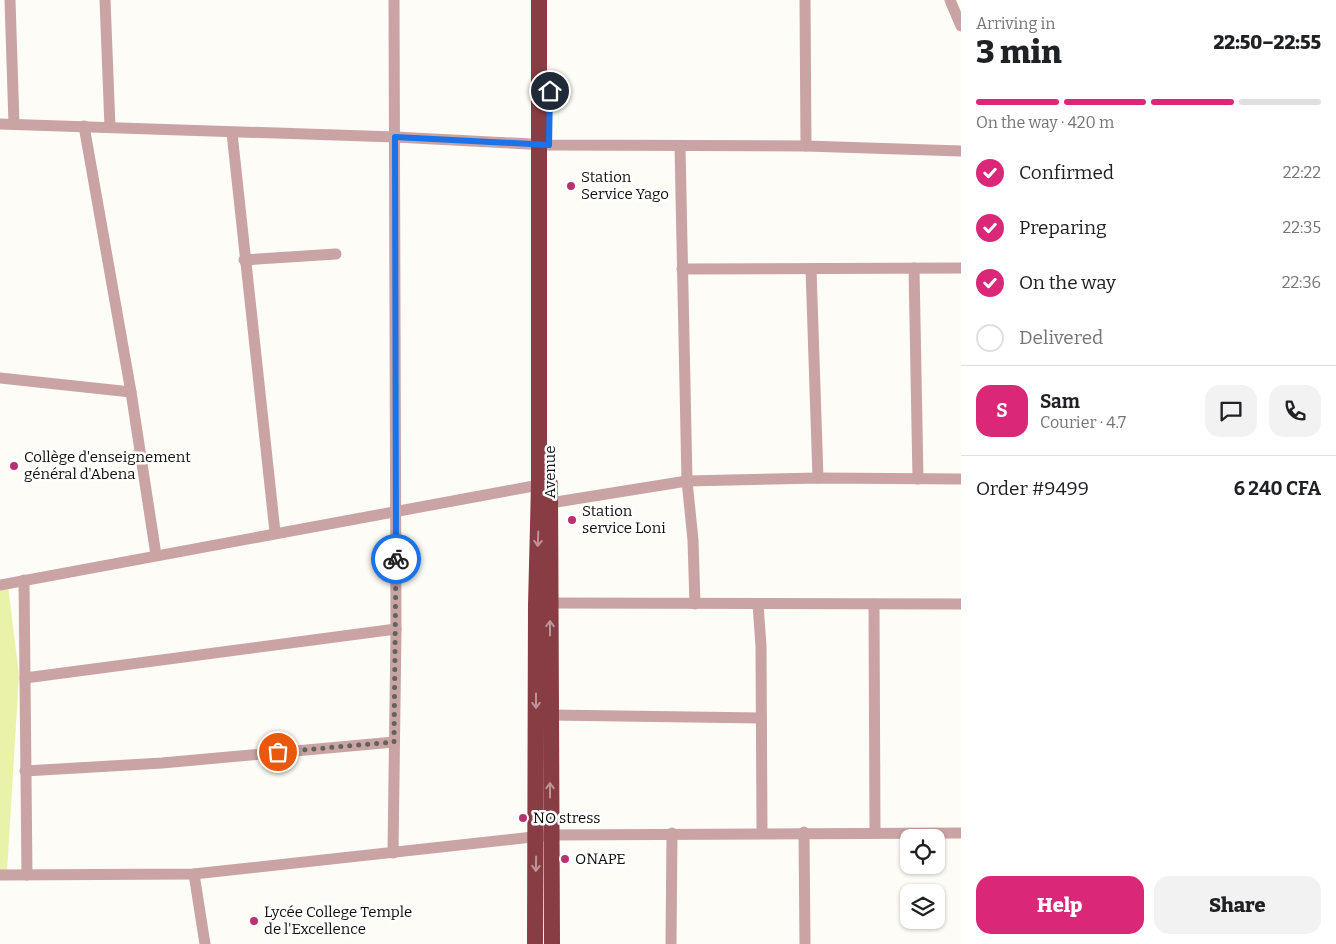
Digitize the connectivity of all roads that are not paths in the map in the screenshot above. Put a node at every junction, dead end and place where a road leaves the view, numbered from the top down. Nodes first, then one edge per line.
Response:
1 (10, 0) edge
2 (105, 0) edge
3 (394, 0) edge
4 (539, 0) edge
5 (550, 0) edge
6 (804, 0) edge
7 (950, 0) edge
8 (961, 26) edge
9 (0, 124) edge
10 (14, 124) junction
11 (84, 126) junction
12 (110, 127) junction
13 (232, 133) junction
14 (395, 137) junction
15 (544, 145) junction
16 (806, 146) junction
17 (680, 147) junction
18 (961, 151) edge
19 (336, 254) dead end
20 (244, 260) junction
21 (914, 268) junction
22 (961, 268) edge
23 (682, 269) junction
24 (811, 269) junction
25 (0, 378) edge
26 (132, 392) junction
27 (818, 478) junction
28 (918, 479) junction
29 (961, 479) edge
30 (687, 480) junction
31 (539, 485) junction
32 (550, 503) junction
33 (396, 511) junction
34 (275, 532) junction
35 (156, 555) junction
36 (24, 580) junction
37 (0, 585) edge
38 (550, 603) junction
39 (695, 604) junction
40 (758, 604) junction
41 (874, 604) junction
42 (961, 604) edge
43 (396, 629) junction
44 (25, 678) junction
45 (550, 715) junction
46 (761, 718) junction
47 (394, 742) junction
48 (25, 771) junction
49 (762, 832) junction
50 (804, 832) junction
51 (672, 833) junction
52 (875, 833) junction
53 (961, 833) edge
54 (544, 835) junction
55 (393, 853) junction
56 (194, 874) junction
57 (0, 875) edge
58 (27, 875) junction
59 (205, 944) edge
60 (536, 944) edge
61 (552, 944) edge
62 (671, 944) edge
63 (805, 944) edge

1 - 10 street
2 - 12 street
3 - 14 street
4 - 15 highway
5 - 15 highway, Avenue
6 - 16 street
7 - 8 street
9 - 10 street
10 - 11 street
11 - 12 street
11 - 26 street
12 - 13 street
13 - 14 street
13 - 20 street
14 - 15 street
14 - 33 street
15 - 17 street
15 - 31 highway
15 - 32 highway, Avenue
16 - 17 street
16 - 18 street
17 - 23 street
19 - 20 street
20 - 34 street
21 - 22 street
21 - 24 street
21 - 28 street
23 - 24 street
23 - 30 street
24 - 27 street
25 - 26 street
26 - 35 street
27 - 28 street
27 - 30 street
28 - 29 street
30 - 32 street
30 - 39 street
31 - 33 street
31 -> 54 highway
32 - 38 highway, Avenue
33 - 34 street
33 - 43 street
34 - 35 street
35 - 36 street
36 - 37 street
36 - 44 street
38 - 39 street
45 -> 38 highway, Avenue
39 - 40 street
40 - 41 street
40 - 46 street
41 - 42 street
41 - 52 street
43 - 44 street
43 - 47 street
44 - 48 street
45 - 46 street
54 -> 45 highway, Avenue
46 - 49 street
47 - 48 street
47 - 55 street
48 - 58 street
49 - 50 street
49 - 51 street
50 - 52 street
50 - 63 street
51 - 54 street
51 - 62 street
52 - 53 street
54 - 55 street
54 -> 60 highway
54 - 61 highway, Avenue
55 - 56 street
56 - 58 street
56 - 59 street
57 - 58 street

